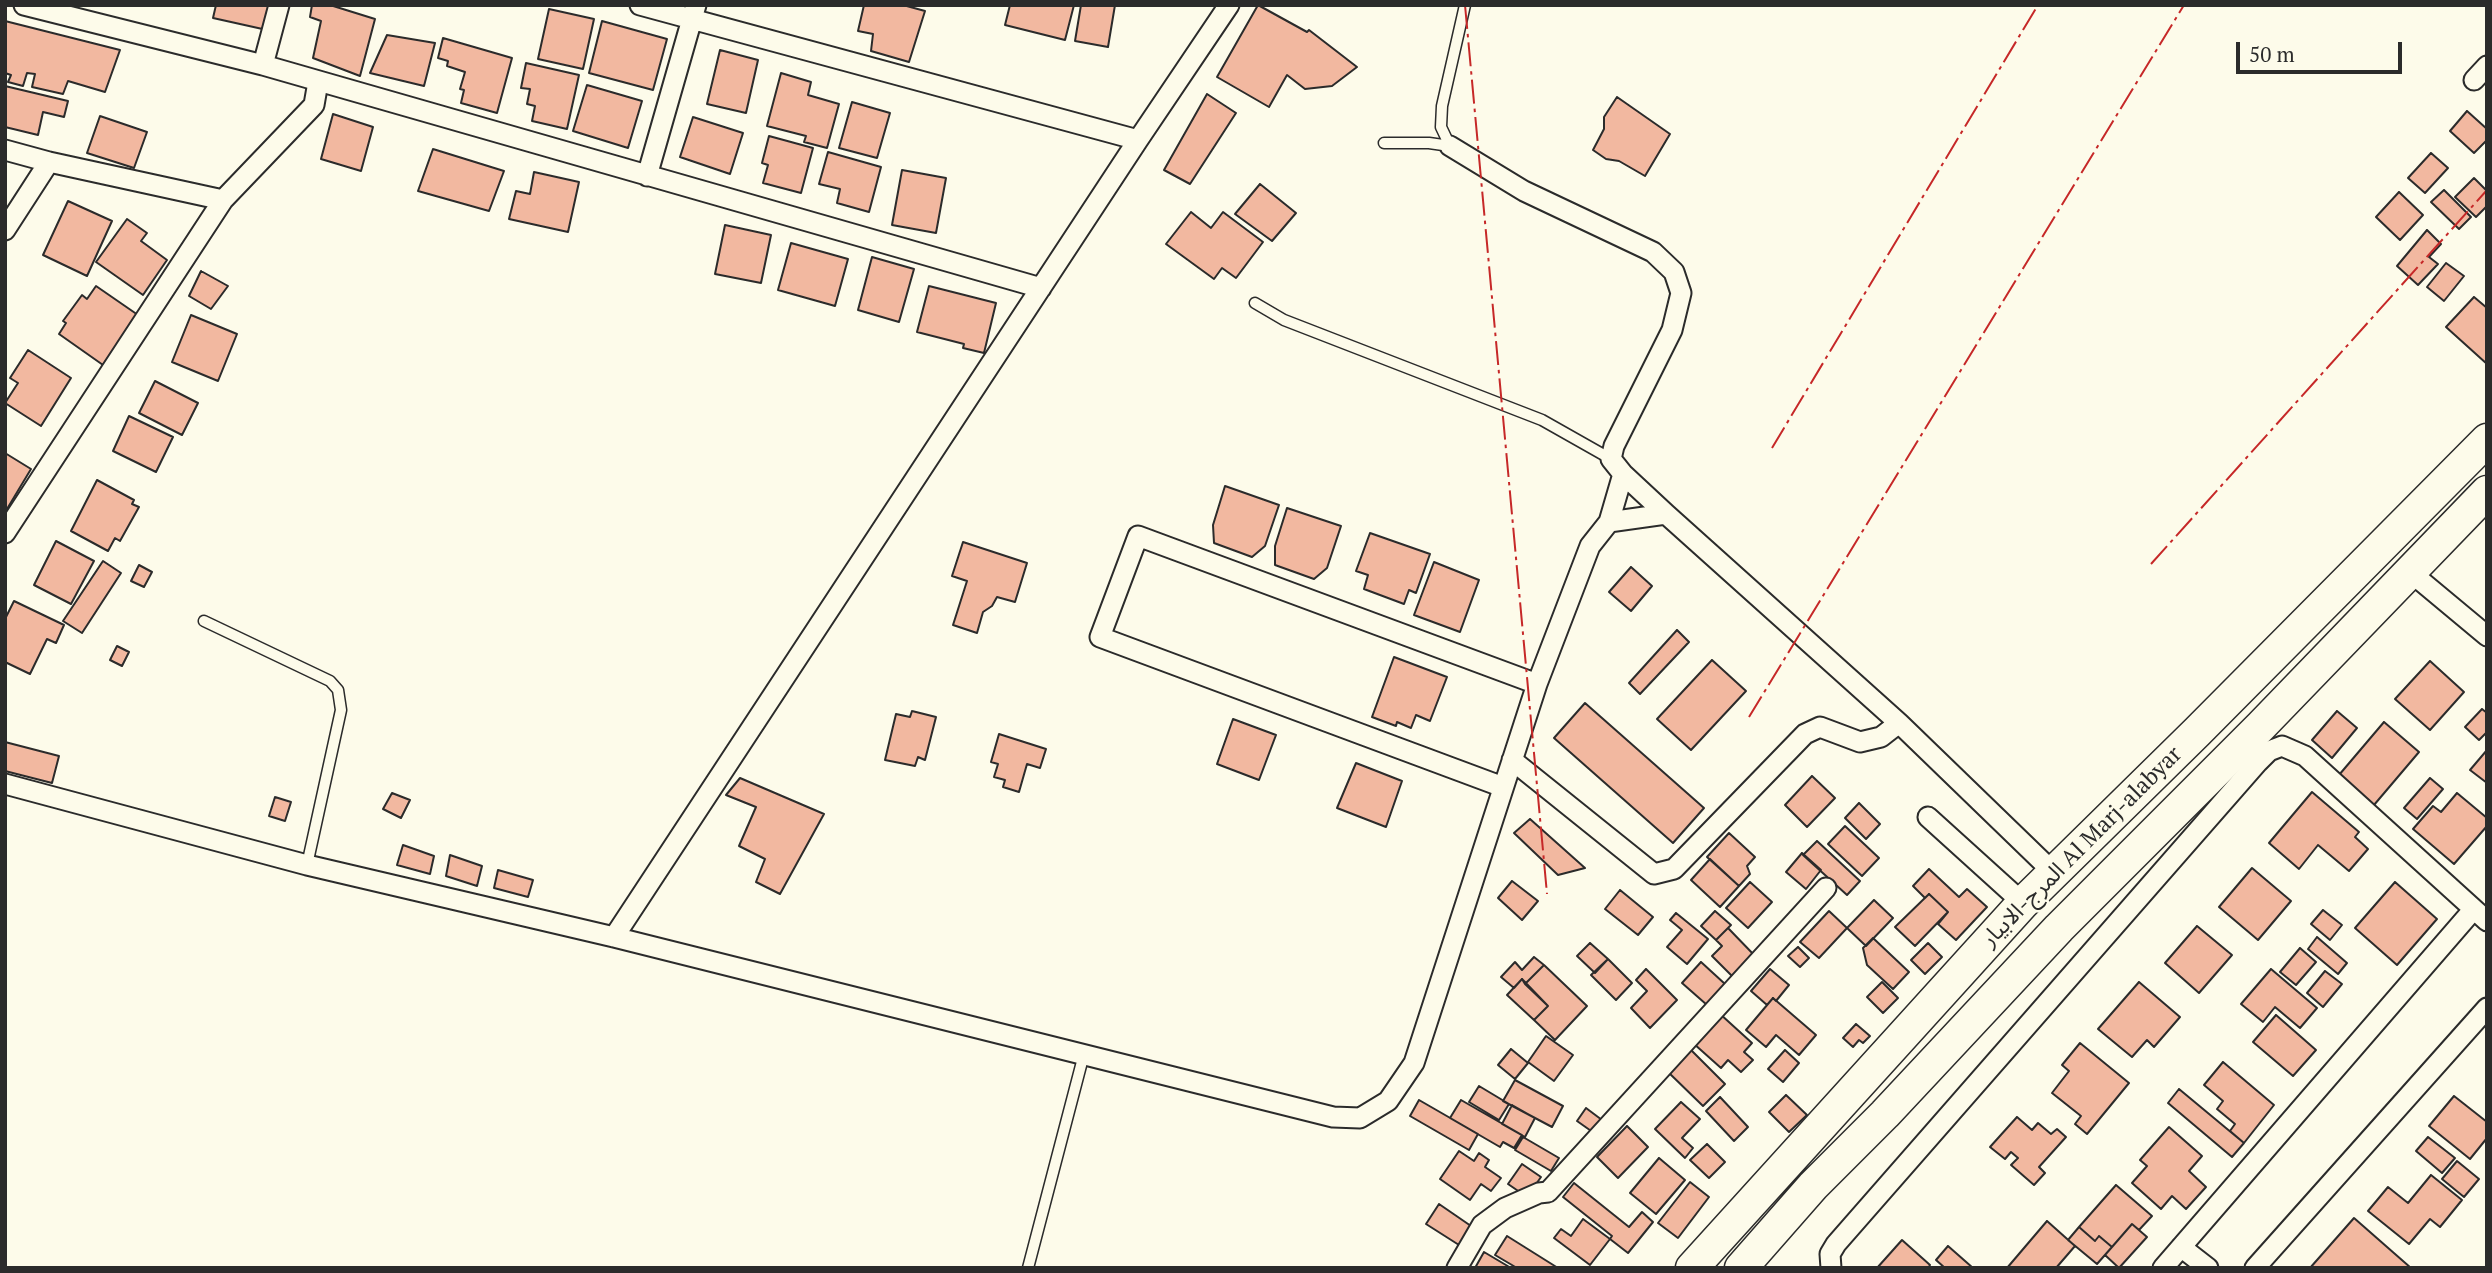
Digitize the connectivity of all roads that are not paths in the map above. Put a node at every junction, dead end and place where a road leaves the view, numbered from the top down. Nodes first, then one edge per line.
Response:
1 (24, 5) edge
2 (279, 5) edge
3 (640, 5) edge
4 (1228, 5) edge
5 (1465, 5) edge
6 (694, 12) edge
7 (263, 65) junction
8 (318, 82) junction
9 (1138, 140) junction
10 (1384, 143) dead end
11 (1450, 146) junction
12 (5, 150) edge
13 (49, 163) junction
14 (647, 176) junction
15 (223, 200) junction
16 (5, 230) edge
17 (1041, 288) junction
18 (1255, 303) dead end
19 (2487, 440) edge
20 (1617, 467) junction
21 (2487, 492) edge
22 (1666, 514) junction
23 (1609, 522) junction
24 (5, 533) edge
25 (2409, 571) junction
26 (204, 621) dead end
27 (2487, 636) edge
28 (1537, 684) junction
29 (1899, 723) junction
30 (1512, 760) junction
31 (5, 784) edge
32 (1503, 787) junction
33 (1928, 817) dead end
34 (307, 864) junction
35 (2053, 872) junction
36 (1826, 888) dead end
37 (2022, 903) junction
38 (2480, 916) edge
39 (614, 937) junction
40 (2487, 1008) edge
41 (1084, 1054) junction
42 (2181, 1247) junction
43 (1702, 1259) edge
44 (1749, 1267) edge
45 (1028, 1268) edge
46 (1457, 1268) edge
47 (1830, 1268) edge
48 (2164, 1268) edge
49 (2208, 1268) edge
50 (2255, 1268) edge

1 - 7 street
2 - 7 street
3 - 6 street
4 - 9 street
5 - 11 lane
6 - 9 street
6 - 14 street
7 - 8 street
8 - 14 street
8 - 15 street
9 - 17 street
10 - 11 lane
11 - 20 street
12 - 13 street
13 - 15 street
13 - 16 street
14 - 17 street
15 - 24 street
17 - 39 street
18 - 20 lane
19 - 35 main road, المرج-الابيار Al Marj-alabyar
20 - 22 street
20 - 23 street
21 - 25 main road, المرج-الابيار Al Marj-alabyar
22 - 23 street
22 - 29 street
23 - 28 street
25 - 27 street
25 - 44 main road, المرج-الابيار Al Marj-alabyar
26 - 34 lane
28 - 30 street
28 - 32 street
29 - 30 street
29 - 35 street
30 - 32 street
31 - 34 street
32 - 41 street
33 - 37 street
34 - 39 street
35 - 37 main road, المرج-الابيار Al Marj-alabyar
36 - 46 street
37 - 43 main road, المرج-الابيار Al Marj-alabyar
38 - 42 street
38 - 47 street
39 - 41 street
40 - 50 street
41 - 45 lane
42 - 48 street
42 - 49 street
43 - 44 main road

